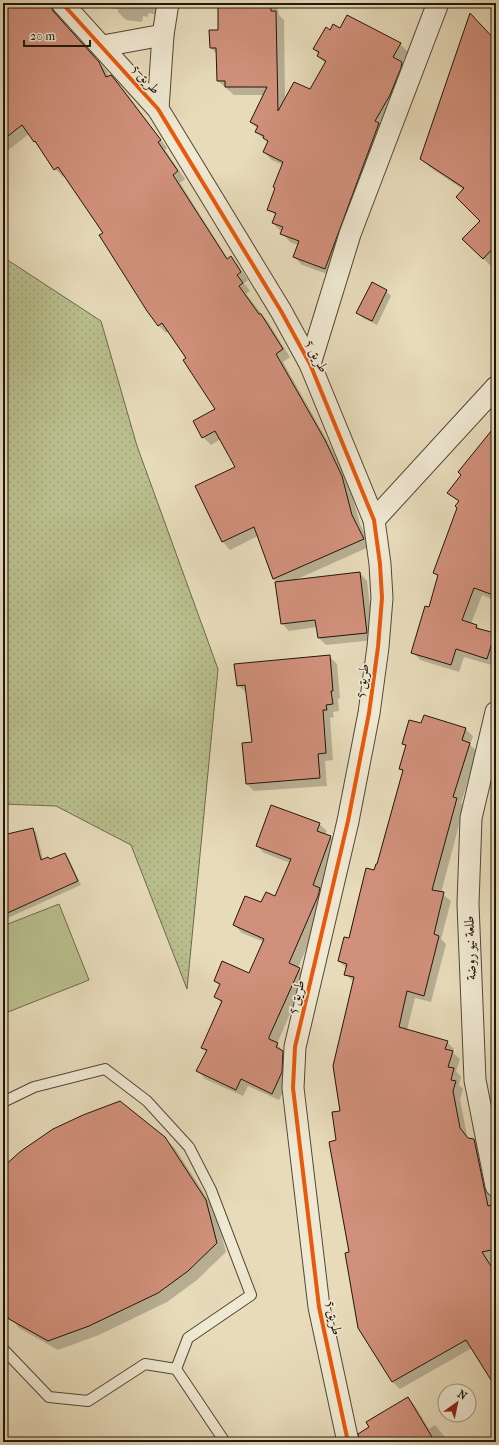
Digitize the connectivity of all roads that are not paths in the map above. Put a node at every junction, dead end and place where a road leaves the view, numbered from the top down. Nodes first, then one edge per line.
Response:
1 (62, 3) edge
2 (168, 3) edge
3 (438, 3) edge
4 (163, 35) junction
5 (102, 46) junction
6 (158, 109) junction
7 (310, 364) junction
8 (496, 388) edge
9 (374, 520) junction
10 (496, 712) edge
11 (3, 1102) edge
12 (496, 1186) edge
13 (3, 1349) edge
14 (176, 1369) junction
15 (225, 1442) edge
16 (348, 1442) edge

1 - 5 street, طريق 5
2 - 4 street
3 - 7 street
4 - 5 street
4 - 6 street
5 - 6 street, طريق 5
6 - 7 street, طريق 5
7 - 9 street, طريق 5
8 - 9 street
9 - 16 street, طريق 5
10 - 12 street, طلعة نيو روضة
11 - 14 lane
13 - 14 lane
14 - 15 lane

